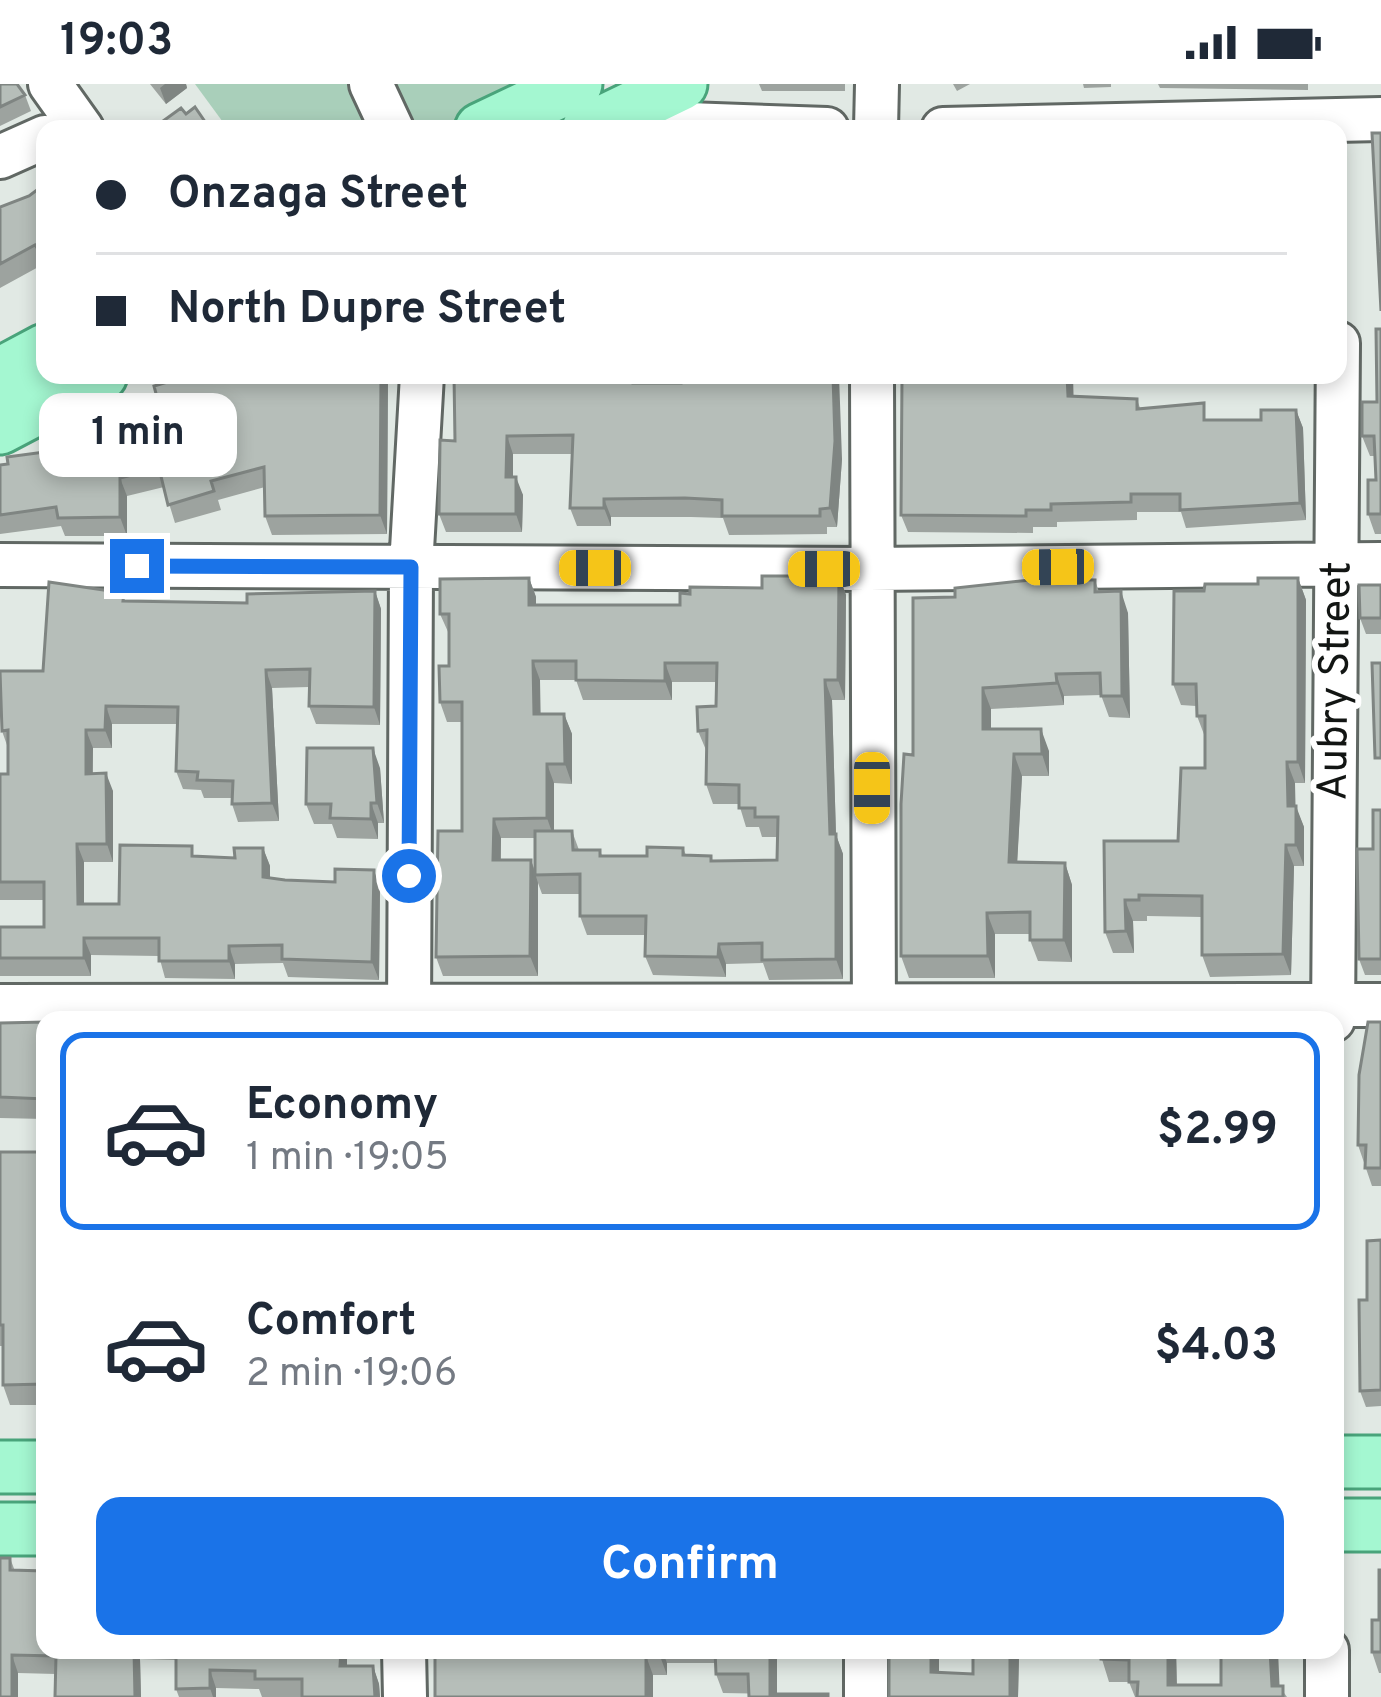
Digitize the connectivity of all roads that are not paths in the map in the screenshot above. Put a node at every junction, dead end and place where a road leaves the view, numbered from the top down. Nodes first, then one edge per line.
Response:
1 (50, 84) edge
2 (371, 84) edge
3 (681, 84) edge
4 (878, 84) edge
5 (589, 111) edge
6 (1336, 111) edge
7 (1381, 119) edge
8 (63, 120) edge
9 (388, 120) edge
10 (536, 120) edge
11 (708, 120) edge
12 (876, 120) edge
13 (1140, 120) edge
14 (36, 142) edge
15 (0, 157) edge
16 (36, 355) edge
17 (0, 374) edge
18 (83, 384) edge
19 (421, 384) edge
20 (872, 384) edge
21 (1342, 384) edge
22 (0, 428) edge
23 (1360, 564) edge
24 (0, 565) edge
25 (411, 567) junction
26 (870, 569) junction
27 (1381, 1005) edge
28 (0, 1006) edge
29 (256, 1011) edge
30 (409, 1011) edge
31 (874, 1011) edge
32 (1333, 1011) edge
33 (1340, 1011) edge
34 (1344, 1462) edge
35 (1381, 1462) edge
36 (36, 1466) edge
37 (0, 1467) edge
38 (1344, 1525) edge
39 (1381, 1525) edge
40 (36, 1528) edge
41 (0, 1529) edge
42 (404, 1659) edge
43 (866, 1659) edge
44 (1328, 1659) edge
45 (405, 1697) edge
46 (866, 1697) edge
47 (1327, 1697) edge

1 - 8 street
2 - 9 street
3 - 5 main road
4 - 12 street
5 - 10 main road
5 - 11 street
6 - 7 street
6 - 13 street
14 - 15 street
16 - 17 main road
18 - 22 main road
19 - 25 street
20 - 26 street
21 - 23 street, Aubry Street
23 - 26 street
23 - 32 street, Aubry Street
24 - 25 street
25 - 26 street
25 - 30 street
26 - 31 street
27 - 33 street
28 - 29 street
34 - 35 main road
36 - 37 main road
38 - 39 main road
40 - 41 main road
42 - 45 street
43 - 46 street
44 - 47 street

